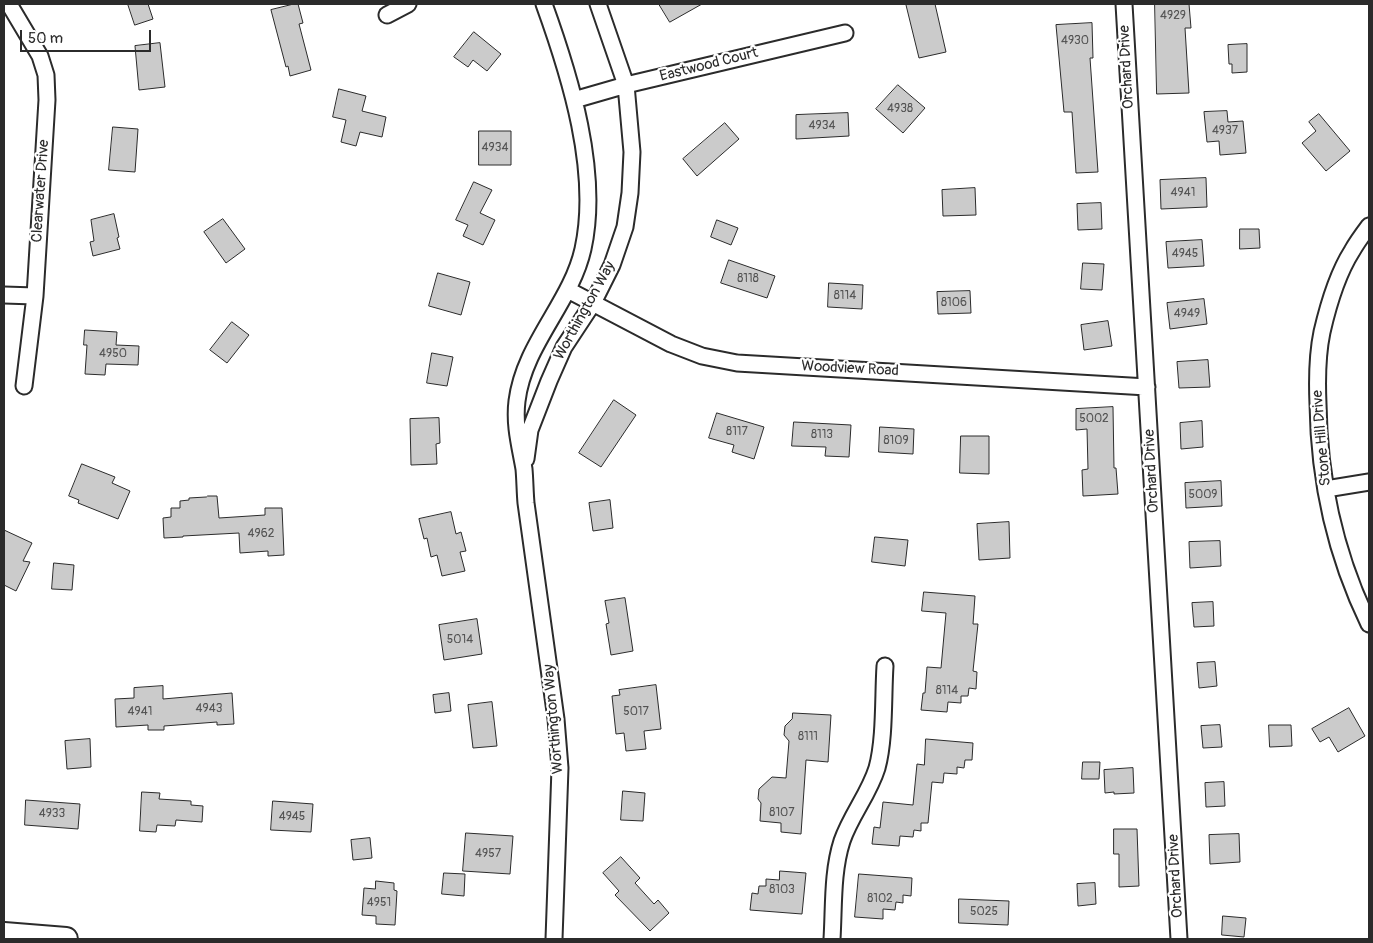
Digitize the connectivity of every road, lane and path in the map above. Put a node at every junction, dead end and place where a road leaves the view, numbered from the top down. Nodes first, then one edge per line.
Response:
1 (9, 4) edge
2 (408, 4) edge
3 (544, 4) edge
4 (598, 4) edge
5 (1124, 4) edge
6 (387, 15) dead end
7 (845, 32) dead end
8 (626, 85) junction
9 (574, 100) junction
10 (1369, 226) edge
11 (568, 290) junction
12 (4, 295) edge
13 (35, 296) junction
14 (593, 303) junction
15 (24, 386) dead end
16 (1148, 387) junction
17 (524, 471) junction
18 (1369, 482) edge
19 (1326, 489) junction
20 (1369, 624) edge
21 (885, 666) dead end
22 (4, 934) edge
23 (66, 939) edge
24 (554, 939) edge
25 (832, 939) edge
26 (1179, 939) edge

1 - 13 street, Clearwater Drive
2 - 6 street
3 - 9 street, Worthington Way
4 - 8 street, Worthington Way
5 - 16 street, Orchard Drive
7 - 8 street, Eastwood Court
8 - 9 street, Eastwood Court
8 - 14 street, Worthington Way
9 - 11 street, Worthington Way
10 - 19 street, Stone Hill Drive
11 - 14 street, Woodview Road
11 - 17 street, Worthington Way
12 - 13 street
13 - 15 street, Clearwater Drive
14 - 16 street, Woodview Road
14 - 17 street, Worthington Way
16 - 26 street, Orchard Drive
17 - 24 street, Worthington Way
18 - 19 street
19 - 20 street, Stone Hill Drive
21 - 25 street
22 - 23 main road

